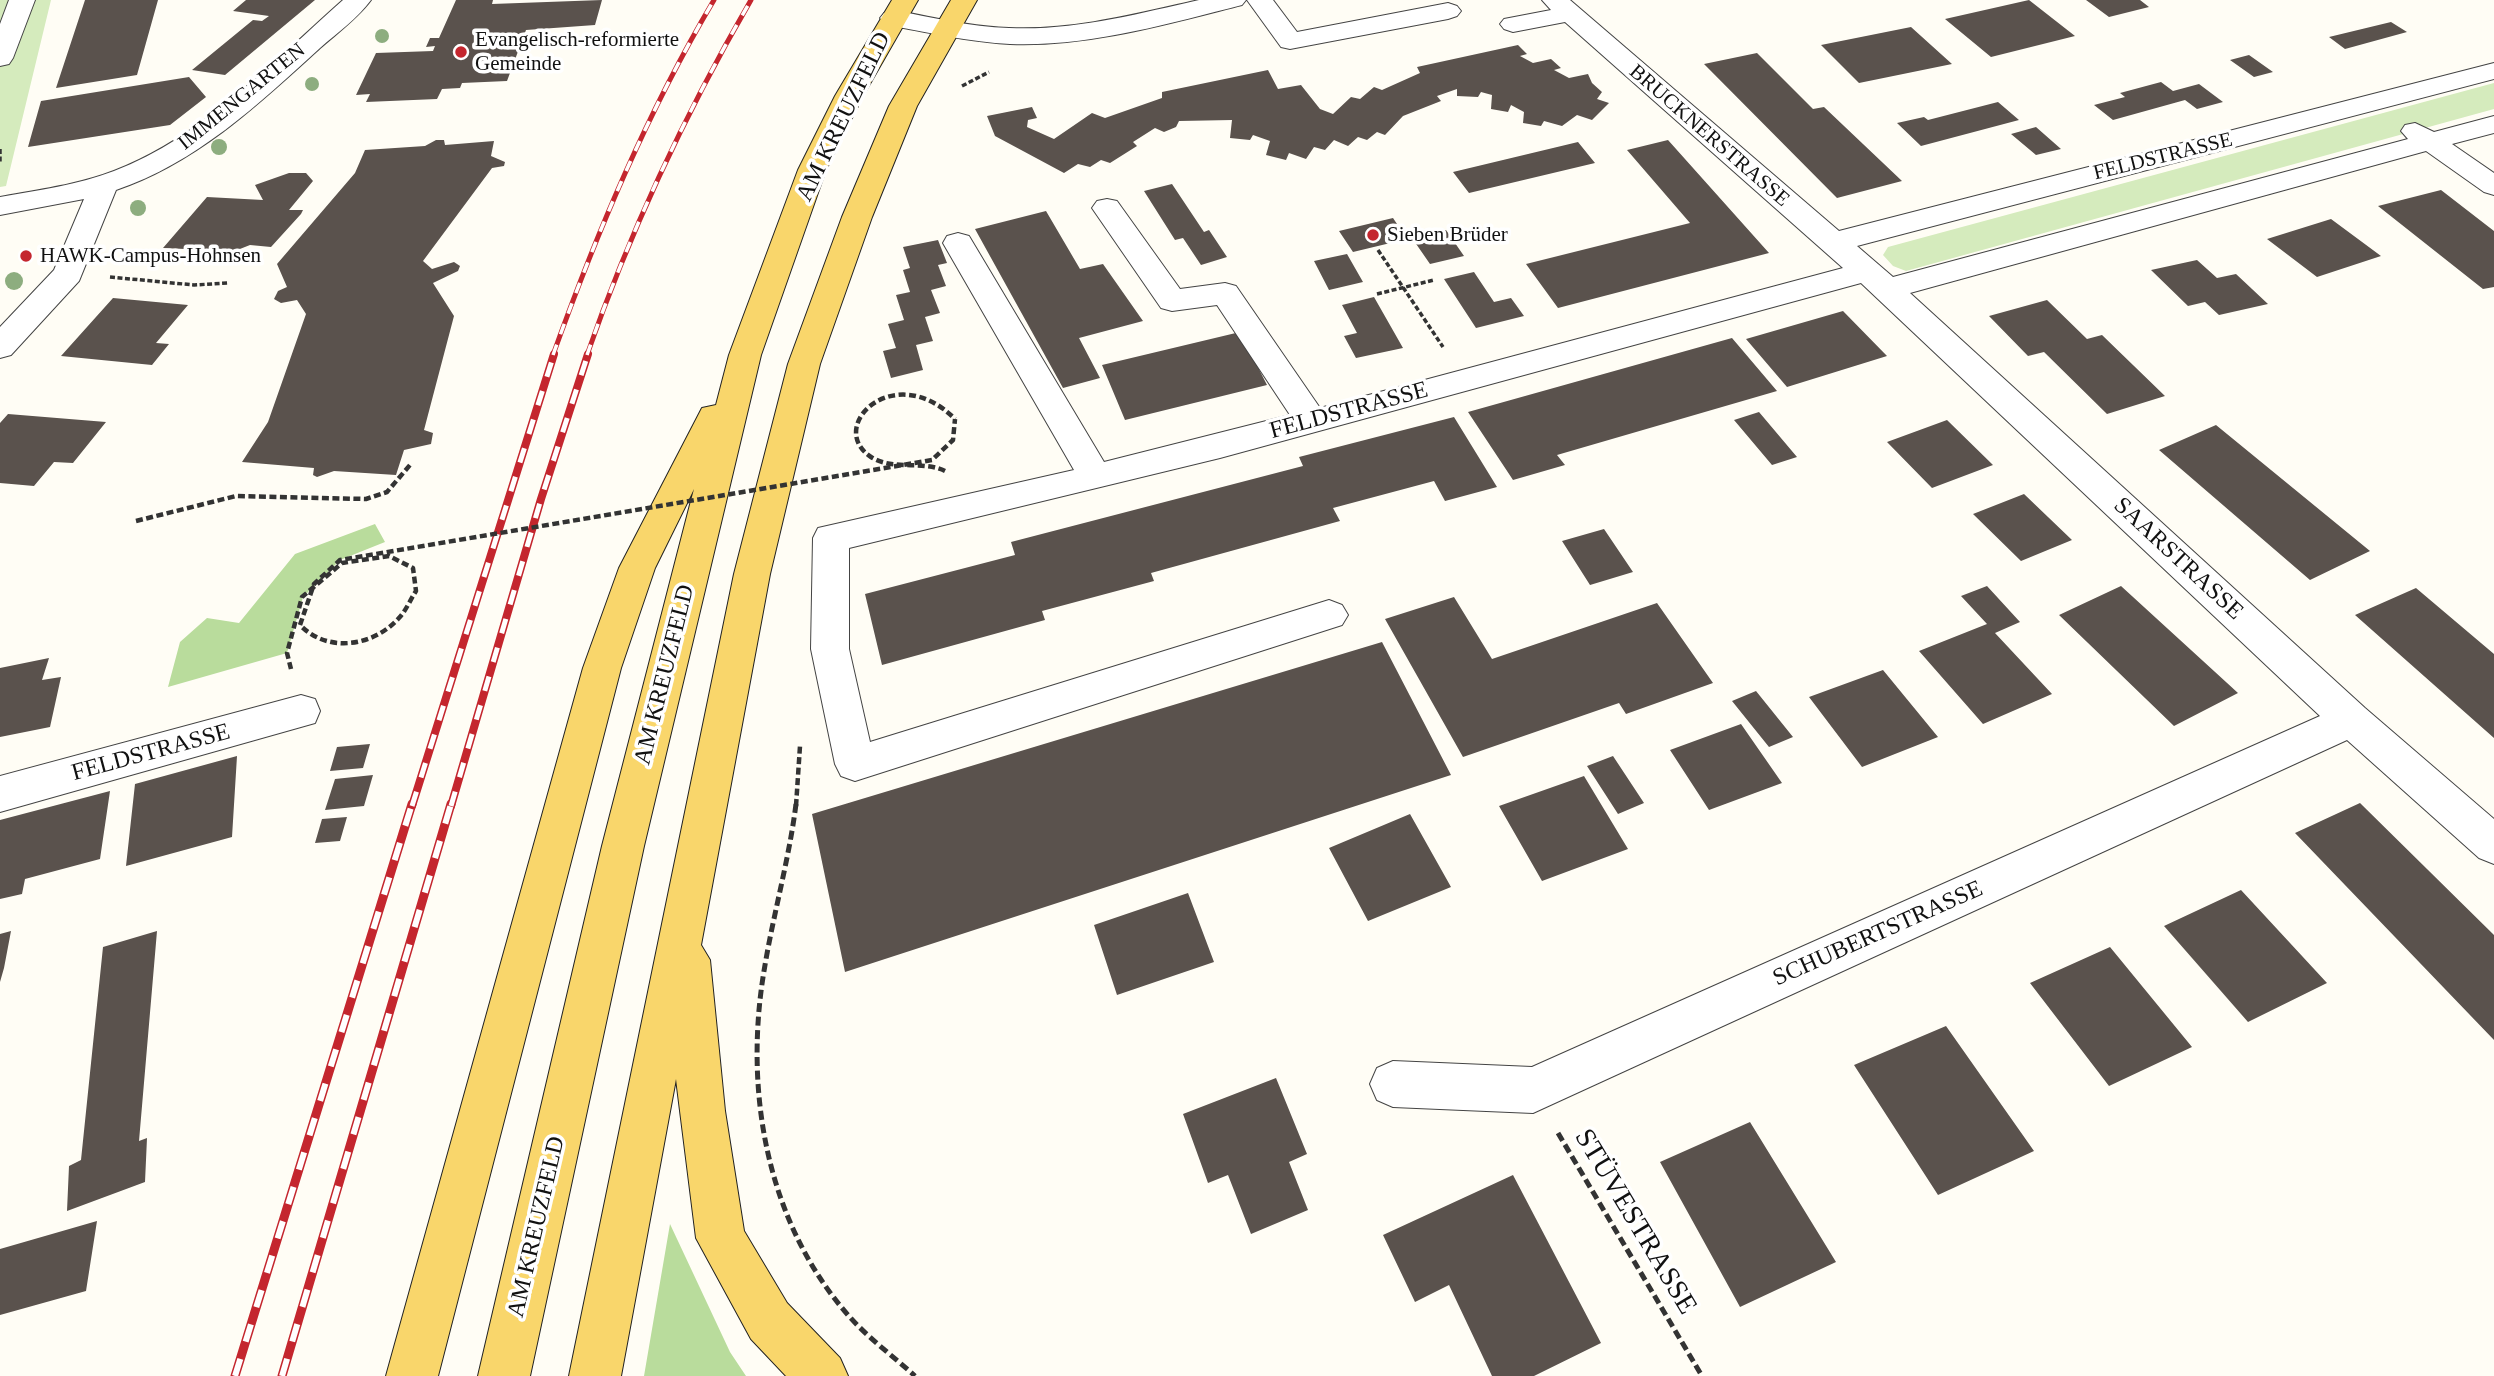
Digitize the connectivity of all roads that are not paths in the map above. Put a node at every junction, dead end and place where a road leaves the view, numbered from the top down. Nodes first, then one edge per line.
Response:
1 (22, 0) edge
2 (358, 0) edge
3 (1233, 0) edge
4 (1260, 0) edge
5 (1562, 7) edge
6 (899, 9) edge
7 (1448, 10) dead end
8 (956, 14) edge
9 (1513, 24) dead end
10 (0, 58) edge
11 (2494, 71) edge
12 (2373, 103) junction
13 (2494, 124) edge
14 (2430, 142) junction
15 (104, 184) junction
16 (2494, 186) edge
17 (0, 206) edge
18 (1107, 208) dead end
19 (958, 243) dead end
20 (1832, 243) junction
21 (1876, 280) junction
22 (0, 347) edge
23 (744, 355) junction
24 (1311, 422) junction
25 (1095, 476) junction
26 (1329, 615) dead end
27 (302, 711) road end
28 (2351, 720) junction
29 (0, 794) edge
30 (2494, 845) edge
31 (684, 916) junction
32 (1393, 1084) dead end
33 (412, 1376) edge
34 (504, 1376) edge
35 (595, 1376) edge
36 (822, 1376) edge

1 - 10 street
2 - 15 street, IMMENGARTEN
3 - 8 street
4 - 7 street
5 - 9 street
5 - 20 street, BRUCKNERSTRASSE
6 - 8 street
6 - 23 main road, AM KREUZFELD
8 - 31 main road, AM KREUZFELD
11 - 12 street, FELDSTRASSE
12 - 14 street
12 - 20 street, FELDSTRASSE
13 - 14 street, FELDSTRASSE
14 - 16 street
14 - 21 street, FELDSTRASSE
15 - 17 street, IMMENGARTEN
15 - 22 street
18 - 24 street
19 - 25 street
20 - 21 street, BRUCKNERSTRASSE
21 - 24 street, FELDSTRASSE
21 - 28 street, SAARSTRASSE
23 - 33 main road
23 - 34 main road, AM KREUZFELD
24 - 25 street, FELDSTRASSE
25 - 26 street, FELDSTRASSE
27 - 29 street, FELDSTRASSE
28 - 30 street, SAARSTRASSE
28 - 32 street, SCHUBERTSTRASSE
31 - 35 main road, AM KREUZFELD
31 - 36 main road

